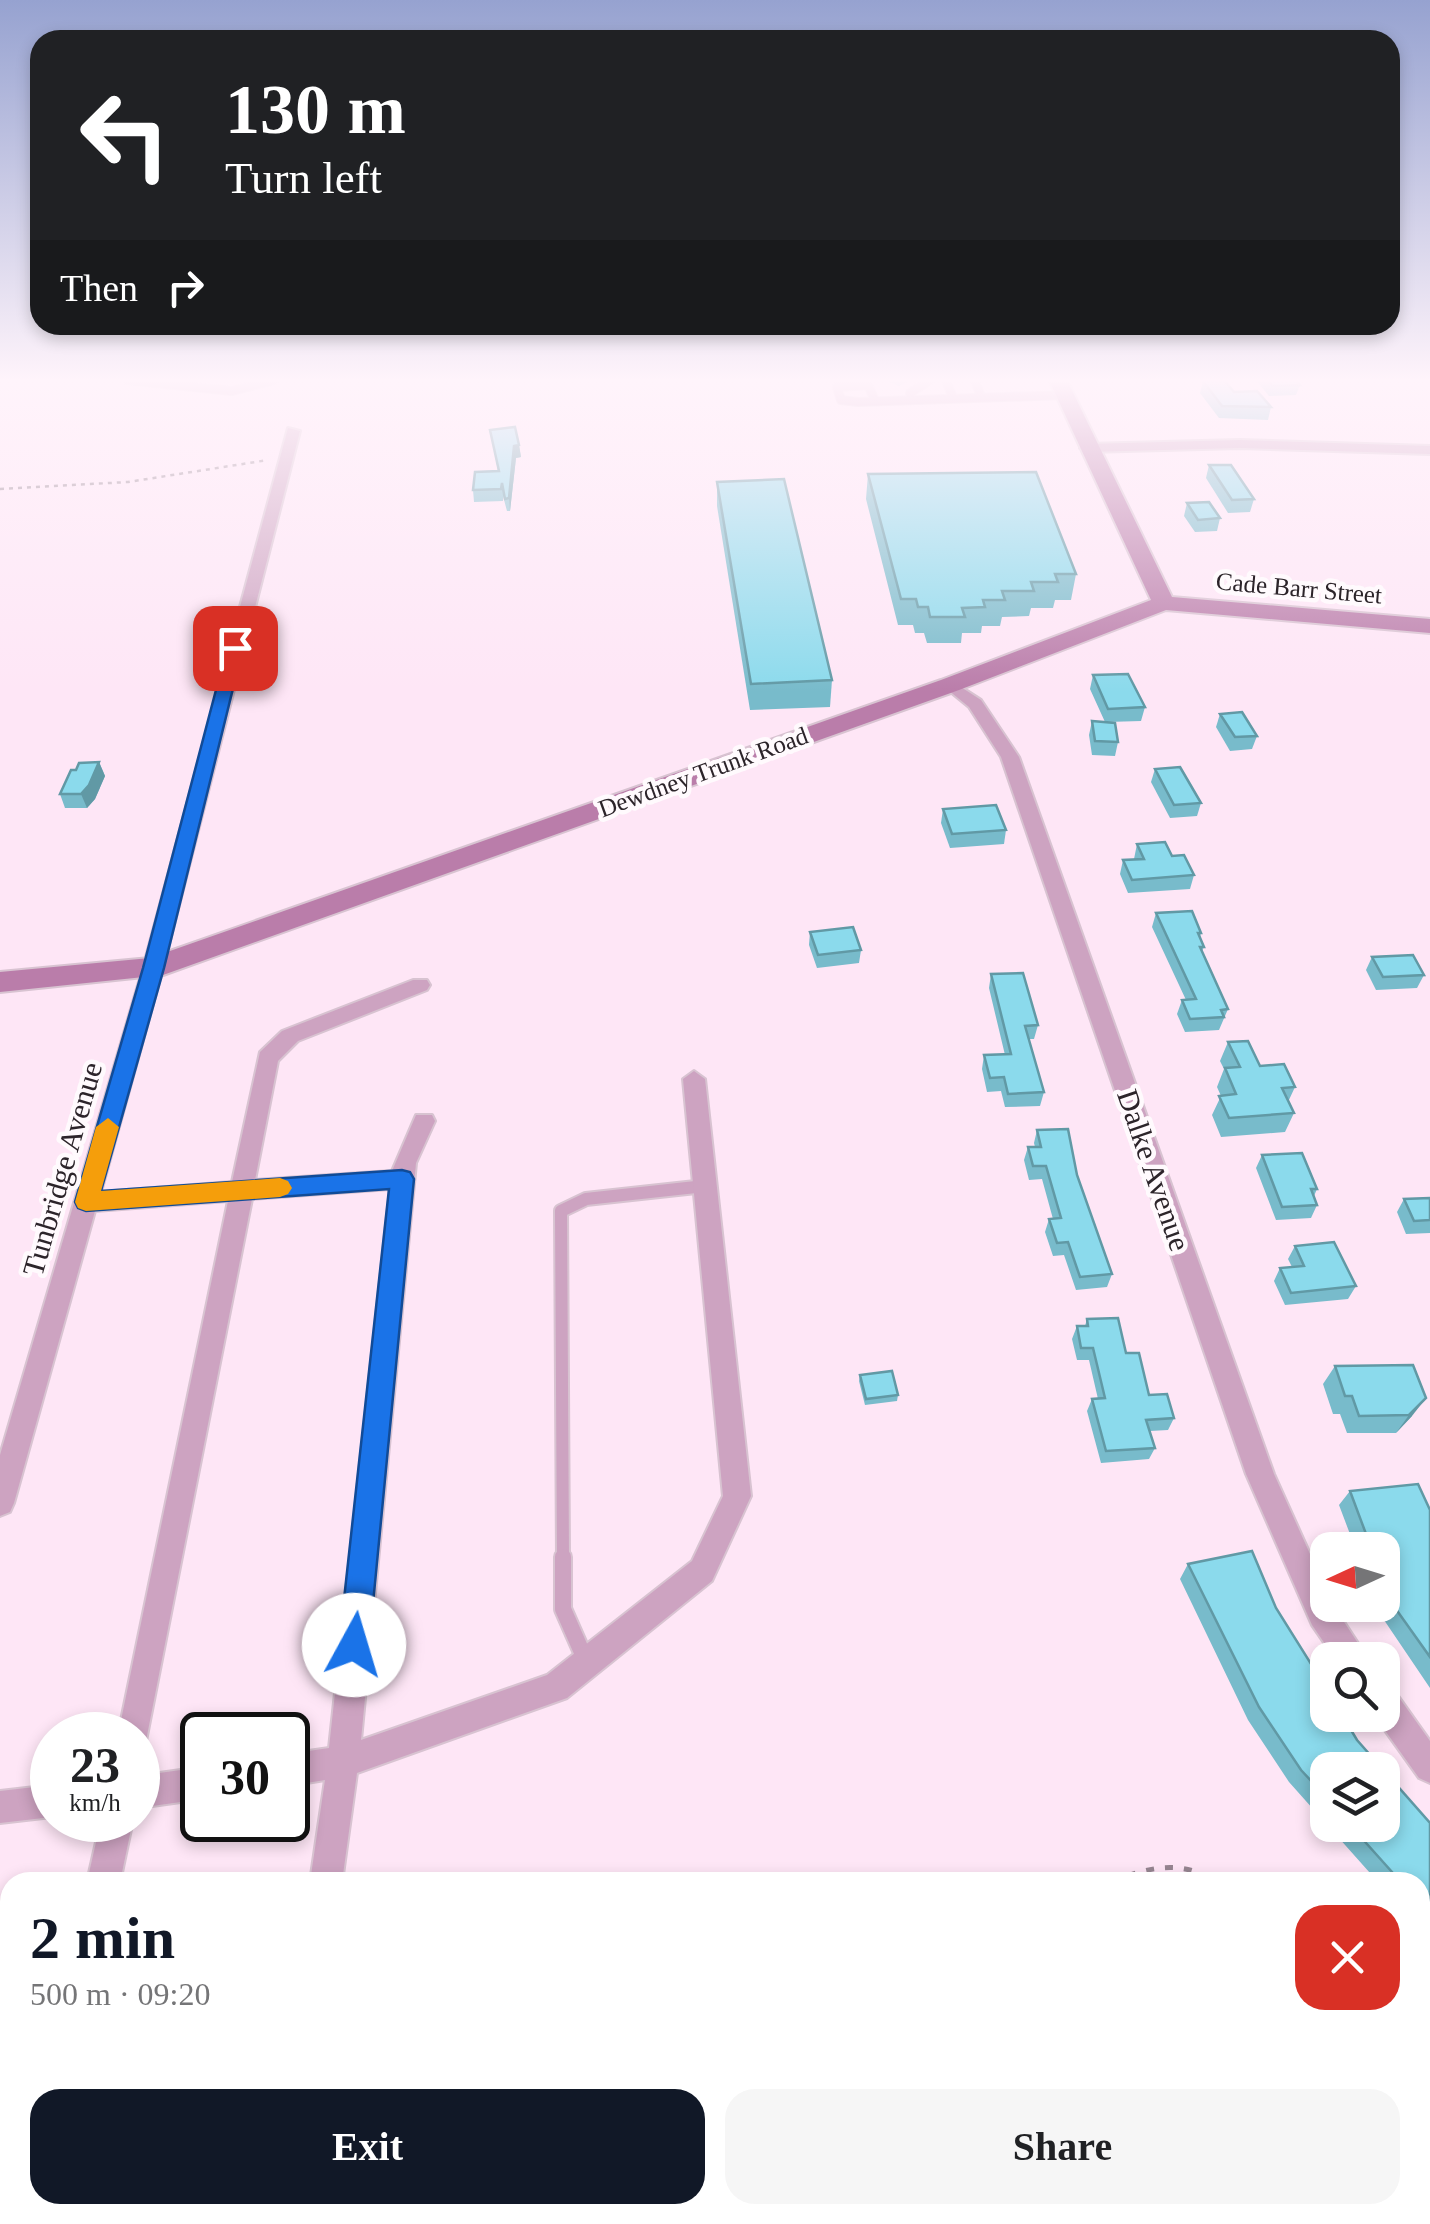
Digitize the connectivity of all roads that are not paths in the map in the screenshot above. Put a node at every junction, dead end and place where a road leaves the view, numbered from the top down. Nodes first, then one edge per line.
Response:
1 (279, 484) edge
2 (1104, 484) edge
3 (1164, 603) junction
4 (1430, 626) edge
5 (950, 686) junction
6 (153, 968) junction
7 (0, 982) edge
8 (420, 985) dead end
9 (694, 1079) dead end
10 (424, 1122) dead end
11 (402, 1179) junction
12 (705, 1186) junction
13 (242, 1190) junction
14 (86, 1202) junction
15 (0, 1503) edge
16 (1341, 1642) edge
17 (587, 1663) junction
18 (139, 1712) edge
19 (1400, 1725) edge
20 (342, 1762) junction
21 (310, 1767) edge
22 (1430, 1767) edge
23 (30, 1804) edge
24 (0, 1806) edge
25 (112, 1842) edge
26 (106, 1872) edge
27 (327, 1872) edge

1 - 6 street, Tunbridge Avenue
2 - 3 main road
3 - 4 main road, Cade Barr Street
3 - 5 main road, Dewdney Trunk Road
5 - 6 main road, Dewdney Trunk Road
5 - 16 street, Dalke Avenue
6 - 7 main road, Dewdney Trunk Road
6 - 14 street, Tunbridge Avenue
8 - 13 street
9 - 12 street
10 - 11 street
11 - 13 street
11 - 20 street
12 - 17 street
12 - 17 lane
13 - 14 street
13 - 18 street
14 - 15 street, Tunbridge Avenue
17 - 20 street
19 - 22 street
20 - 21 street
20 - 27 street
23 - 24 street
25 - 26 street

